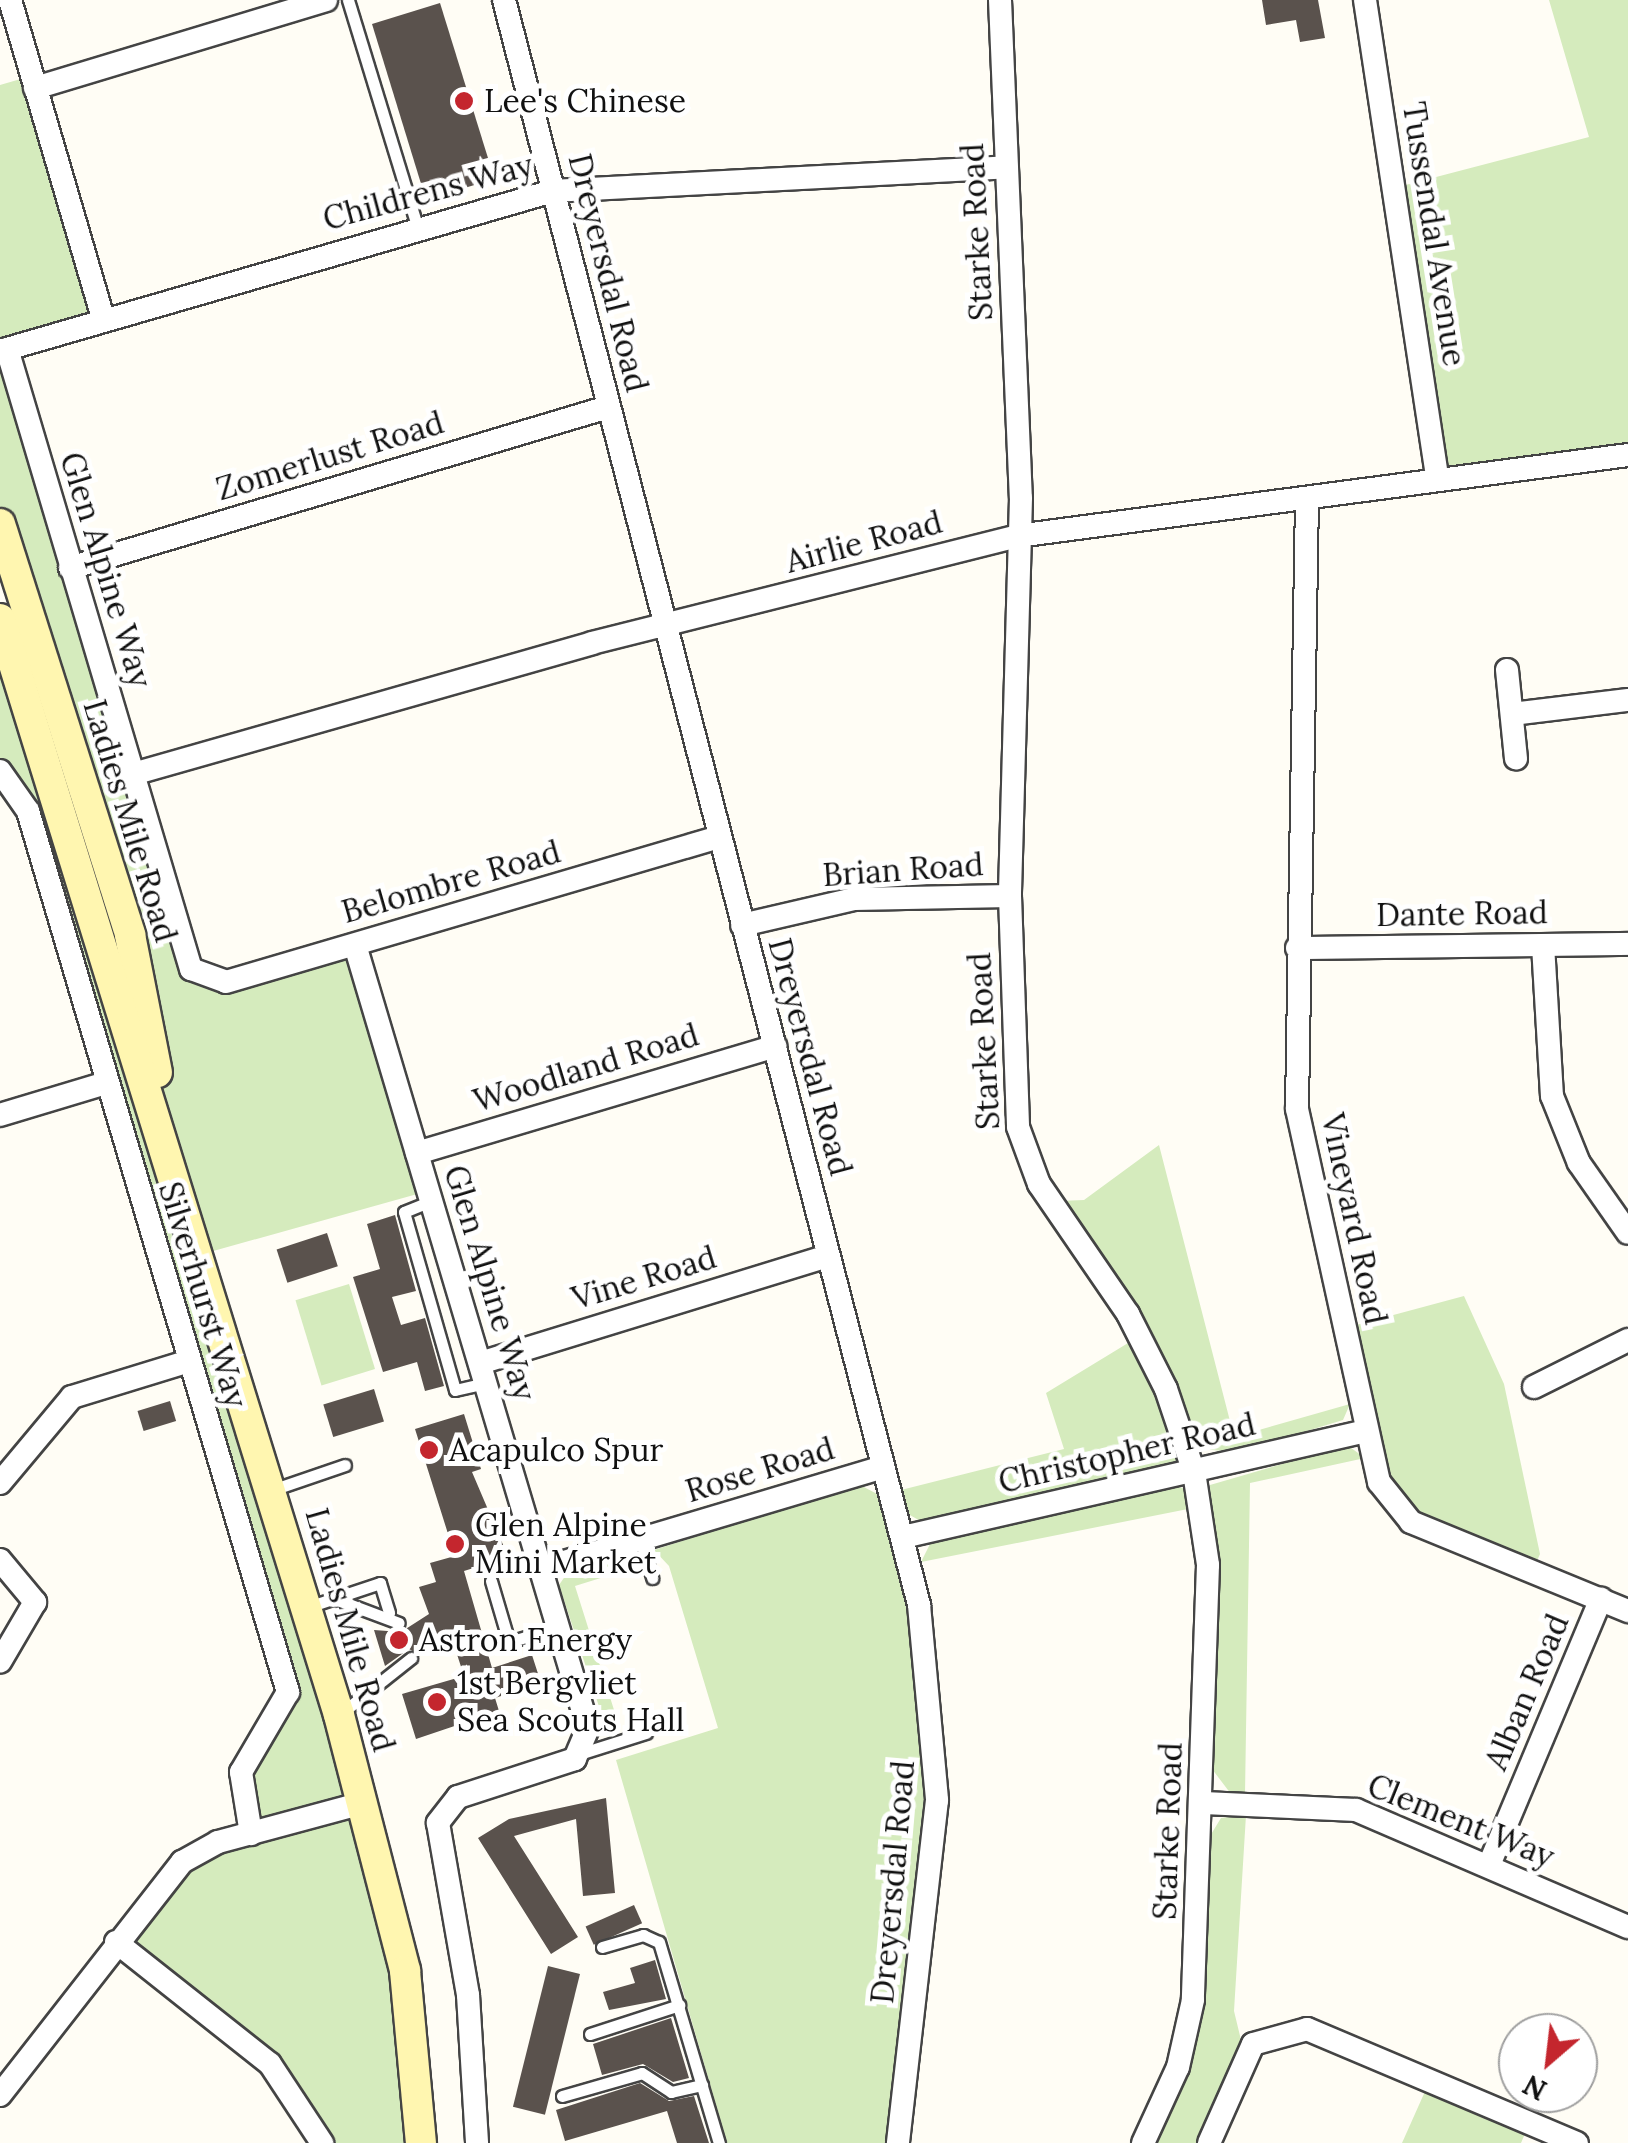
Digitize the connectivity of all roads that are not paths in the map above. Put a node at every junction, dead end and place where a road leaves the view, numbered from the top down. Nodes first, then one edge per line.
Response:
1 (10, 0) edge
2 (326, 0) edge
3 (348, 0) edge
4 (504, 0) edge
5 (1000, 0) edge
6 (1365, 0) edge
7 (35, 88) junction
8 (1006, 167) junction
9 (553, 190) junction
10 (416, 226) junction
11 (103, 319) junction
12 (4, 350) edge
13 (608, 407) junction
14 (1628, 455) edge
15 (1437, 478) junction
16 (1307, 498) junction
17 (0, 524) edge
18 (1016, 536) junction
19 (70, 568) junction
20 (0, 620) edge
21 (666, 628) junction
22 (1507, 670) dead end
23 (1628, 700) edge
24 (1512, 714) junction
25 (1516, 759) dead end
26 (0, 771) edge
27 (133, 774) junction
28 (719, 837) junction
29 (1010, 896) junction
30 (742, 925) junction
31 (1628, 944) edge
32 (355, 945) junction
33 (1542, 945) junction
34 (1297, 948) junction
35 (200, 976) joint
36 (774, 1046) junction
37 (106, 1083) junction
38 (0, 1115) edge
39 (166, 1145) junction
40 (417, 1153) junction
41 (431, 1201) junction
42 (1628, 1233) edge
43 (828, 1256) junction
44 (1628, 1340) edge
45 (189, 1361) junction
46 (483, 1373) junction
47 (1534, 1387) dead end
48 (1365, 1431) junction
49 (345, 1466) dead end
50 (883, 1467) junction
51 (1194, 1472) junction
52 (0, 1483) edge
53 (272, 1490) junction
54 (903, 1538) junction
55 (640, 1540) junction
56 (0, 1560) edge
57 (542, 1570) junction
58 (652, 1578) dead end
59 (491, 1582) dead end
60 (1601, 1600) junction
61 (321, 1602) junction
62 (1628, 1610) edge
63 (389, 1613) junction
64 (399, 1623) dead end
65 (559, 1628) junction
66 (411, 1658) dead end
67 (0, 1662) edge
68 (339, 1714) junction
69 (646, 1733) dead end
70 (582, 1753) junction
71 (363, 1803) junction
72 (1204, 1803) junction
73 (251, 1834) junction
74 (1489, 1865) junction
75 (1628, 1927) edge
76 (116, 1942) junction
77 (602, 1947) dead end
78 (678, 2005) junction
79 (590, 2034) dead end
80 (702, 2085) junction
81 (0, 2095) edge
82 (562, 2096) dead end
83 (1526, 2133) edge
84 (322, 2143) edge
85 (421, 2143) edge
86 (476, 2143) edge
87 (719, 2143) edge
88 (898, 2143) edge
89 (1143, 2143) edge
90 (1209, 2143) edge
91 (1577, 2143) edge

1 - 7 street
2 - 7 street
3 - 10 lane
4 - 9 street, Dreyersdal Road
5 - 8 street, Starke Road
6 - 15 street, Tussendal Avenue
7 - 11 street
8 - 9 street, Childrens Way
8 - 18 street, Starke Road
9 - 10 street, Childrens Way
9 - 13 street, Dreyersdal Road
10 - 11 street, Childrens Way
11 - 12 street, Childrens Way
12 - 19 street, Glen Alpine Way
13 - 19 street, Zomerlust Road
13 - 21 street, Dreyersdal Road
14 - 15 street, Airlie Road
15 - 16 street, Airlie Road
16 - 18 street, Airlie Road
16 - 34 street, Vineyard Road
17 - 39 main road, Ladies Mile Road
18 - 21 street, Airlie Road
18 - 29 street, Starke Road
19 - 27 street, Glen Alpine Way
20 - 39 main road, Ladies Mile Road
21 - 27 street, Airlie Road
21 - 28 street, Dreyersdal Road
22 - 24 street
23 - 24 street
24 - 25 street
26 - 37 street, Silverhurst Way
27 - 35 street, Glen Alpine Way
28 - 30 street, Dreyersdal Road
28 - 32 street, Belombre Road
29 - 30 street, Brian Road
29 - 51 street, Starke Road
30 - 36 street, Dreyersdal Road
31 - 33 street, Dante Road
32 - 35 street, Belombre Road
32 - 40 street, Glen Alpine Way
33 - 34 street, Dante Road
33 - 42 street
34 - 48 street, Vineyard Road
36 - 40 street, Woodland Road
36 - 43 street, Dreyersdal Road
37 - 38 street
37 - 45 street, Silverhurst Way
39 - 53 main road, Ladies Mile Road
40 - 41 street, Glen Alpine Way
41 - 46 street, Glen Alpine Way
41 - 46 lane
43 - 46 street, Vine Road
43 - 50 street, Dreyersdal Road
44 - 47 street
45 - 52 street
45 - 73 street, Silverhurst Way
46 - 57 street, Glen Alpine Way
48 - 51 street, Christopher Road
48 - 60 street, Vineyard Road
49 - 53 lane
50 - 54 street, Dreyersdal Road
50 - 55 street, Rose Road
51 - 54 street, Christopher Road
51 - 72 street, Starke Road
53 - 61 main road, Ladies Mile Road
54 - 88 street, Dreyersdal Road
55 - 57 street, Rose Road
55 - 58 lane
56 - 67 street
57 - 65 street, Glen Alpine Way
59 - 65 lane
60 - 62 street, Vineyard Road
60 - 74 street, Alban Road
61 - 63 lane
61 - 63 lane
61 - 68 main road, Ladies Mile Road
63 - 64 lane
65 - 70 street, Glen Alpine Way
66 - 68 lane
68 - 71 main road, Ladies Mile Road
69 - 70 lane
70 - 86 street
71 - 73 street
71 - 85 main road, Ladies Mile Road
72 - 74 street, Clement Way
72 - 89 street, Starke Road
73 - 76 street
74 - 75 street, Clement Way
76 - 81 street
76 - 84 street
77 - 78 lane
78 - 79 lane
78 - 80 lane
80 - 82 lane
80 - 87 lane
83 - 90 street
83 - 91 street

